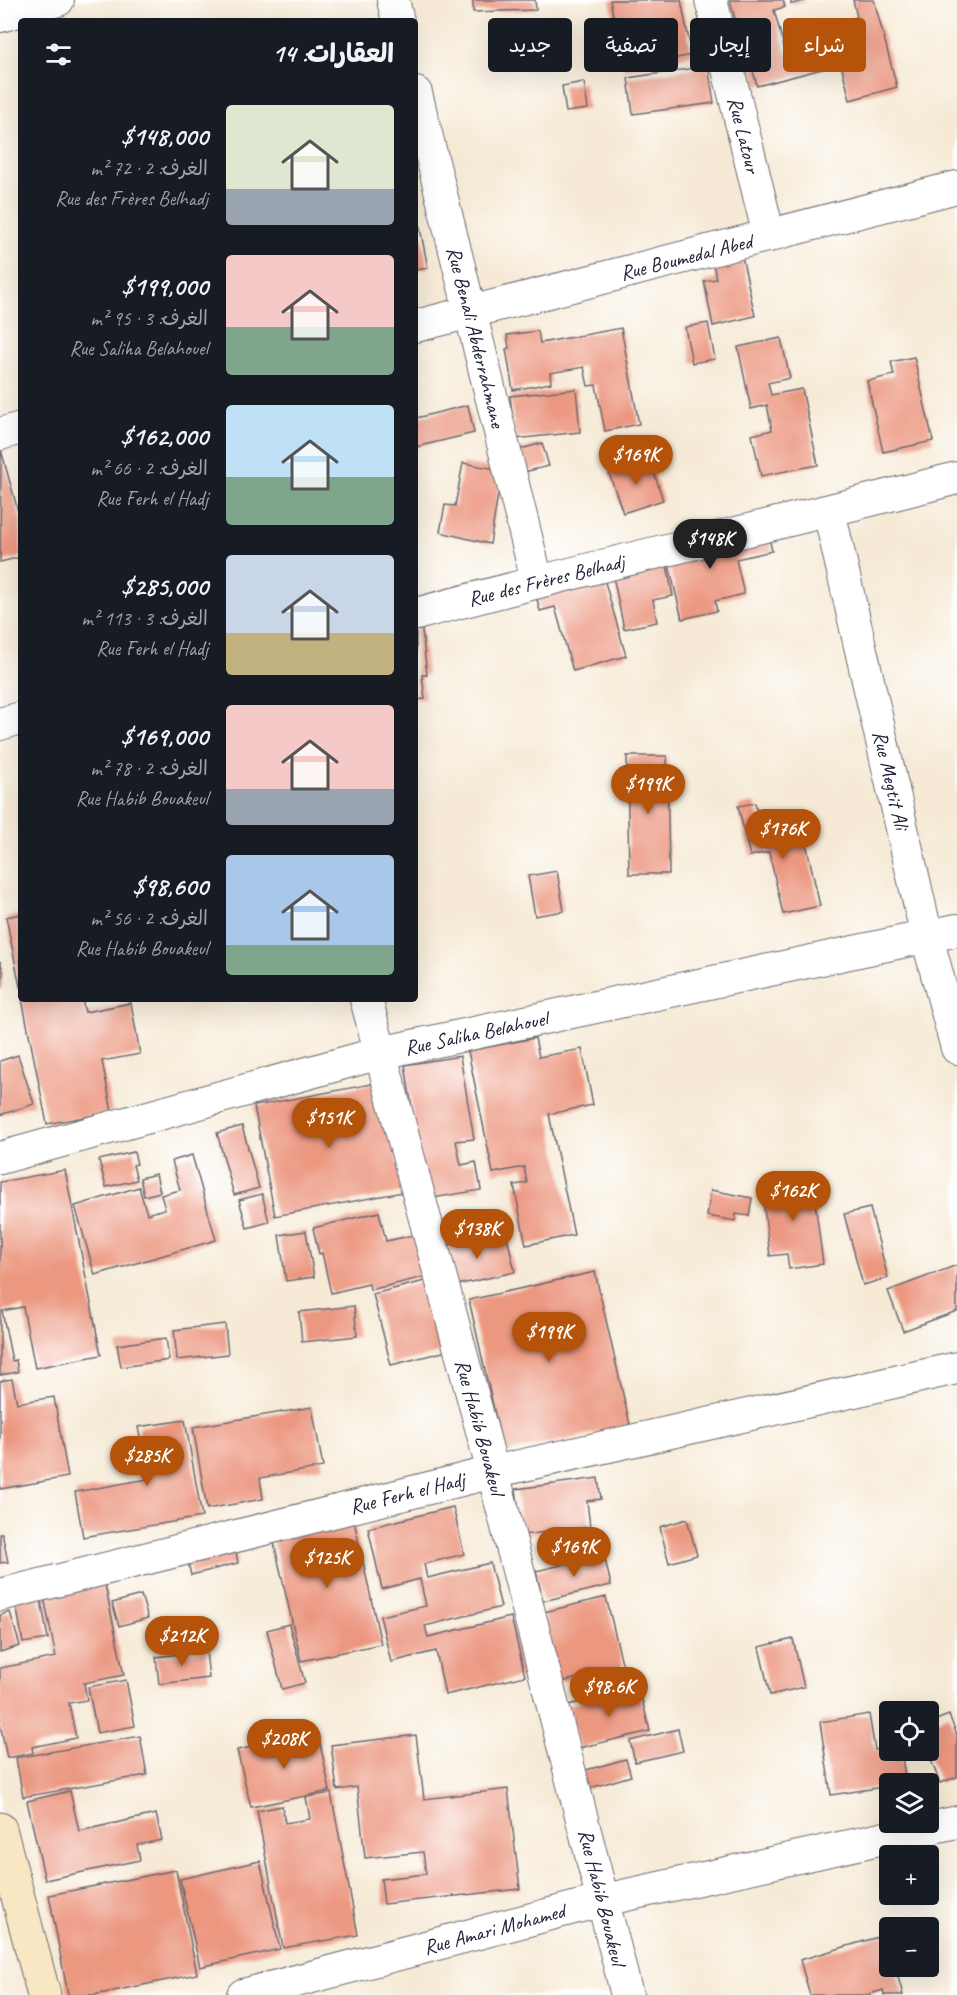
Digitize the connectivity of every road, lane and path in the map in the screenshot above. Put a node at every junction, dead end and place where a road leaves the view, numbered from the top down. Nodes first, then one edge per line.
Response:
1 (59, 0) edge
2 (393, 0) edge
3 (711, 0) edge
4 (0, 16) edge
5 (65, 18) edge
6 (397, 18) edge
7 (418, 101) edge
8 (957, 187) edge
9 (769, 236) junction
10 (469, 312) junction
11 (418, 325) edge
12 (18, 429) edge
13 (0, 434) edge
14 (957, 478) edge
15 (829, 511) junction
16 (537, 581) junction
17 (418, 613) edge
18 (18, 719) edge
19 (0, 724) edge
20 (942, 934) edge
21 (367, 1002) edge
22 (957, 1048) edge
23 (380, 1053) junction
24 (0, 1158) edge
25 (957, 1368) edge
26 (493, 1472) junction
27 (0, 1595) edge
28 (957, 1822) edge
29 (0, 1828) edge
30 (604, 1900) junction
31 (44, 1995) edge
32 (243, 1995) edge
33 (627, 1995) edge

1 - 4 street
1 - 5 street
2 - 6 street
3 - 9 street, Rue Latour
7 - 10 street, Rue Benali Abderrahmane
8 - 9 street, Rue Boumedal Abed
9 - 10 street, Rue Boumedal Abed
10 - 11 street, Rue Boumedal Abed
10 - 16 street, Rue Benali Abderrahmane
12 - 13 street
14 - 15 street, Rue des Frères Belhadj
15 - 16 street, Rue des Frères Belhadj
15 - 20 street, Rue Megtit Ali
16 - 17 street, Rue des Frères Belhadj
18 - 19 street
20 - 22 street, Rue Megtit Ali
20 - 23 street, Rue Saliha Belahouel
21 - 23 street, Rue Habib Bouakeul
23 - 24 street, Rue Saliha Belahouel
23 - 26 street, Rue Habib Bouakeul
25 - 26 street, Rue Ferh el Hadj
26 - 27 street, Rue Ferh el Hadj
26 - 30 street, Rue Habib Bouakeul
28 - 30 street, Rue Amari Mohamed
29 - 31 main road
30 - 32 street, Rue Amari Mohamed
30 - 33 street, Rue Habib Bouakeul

